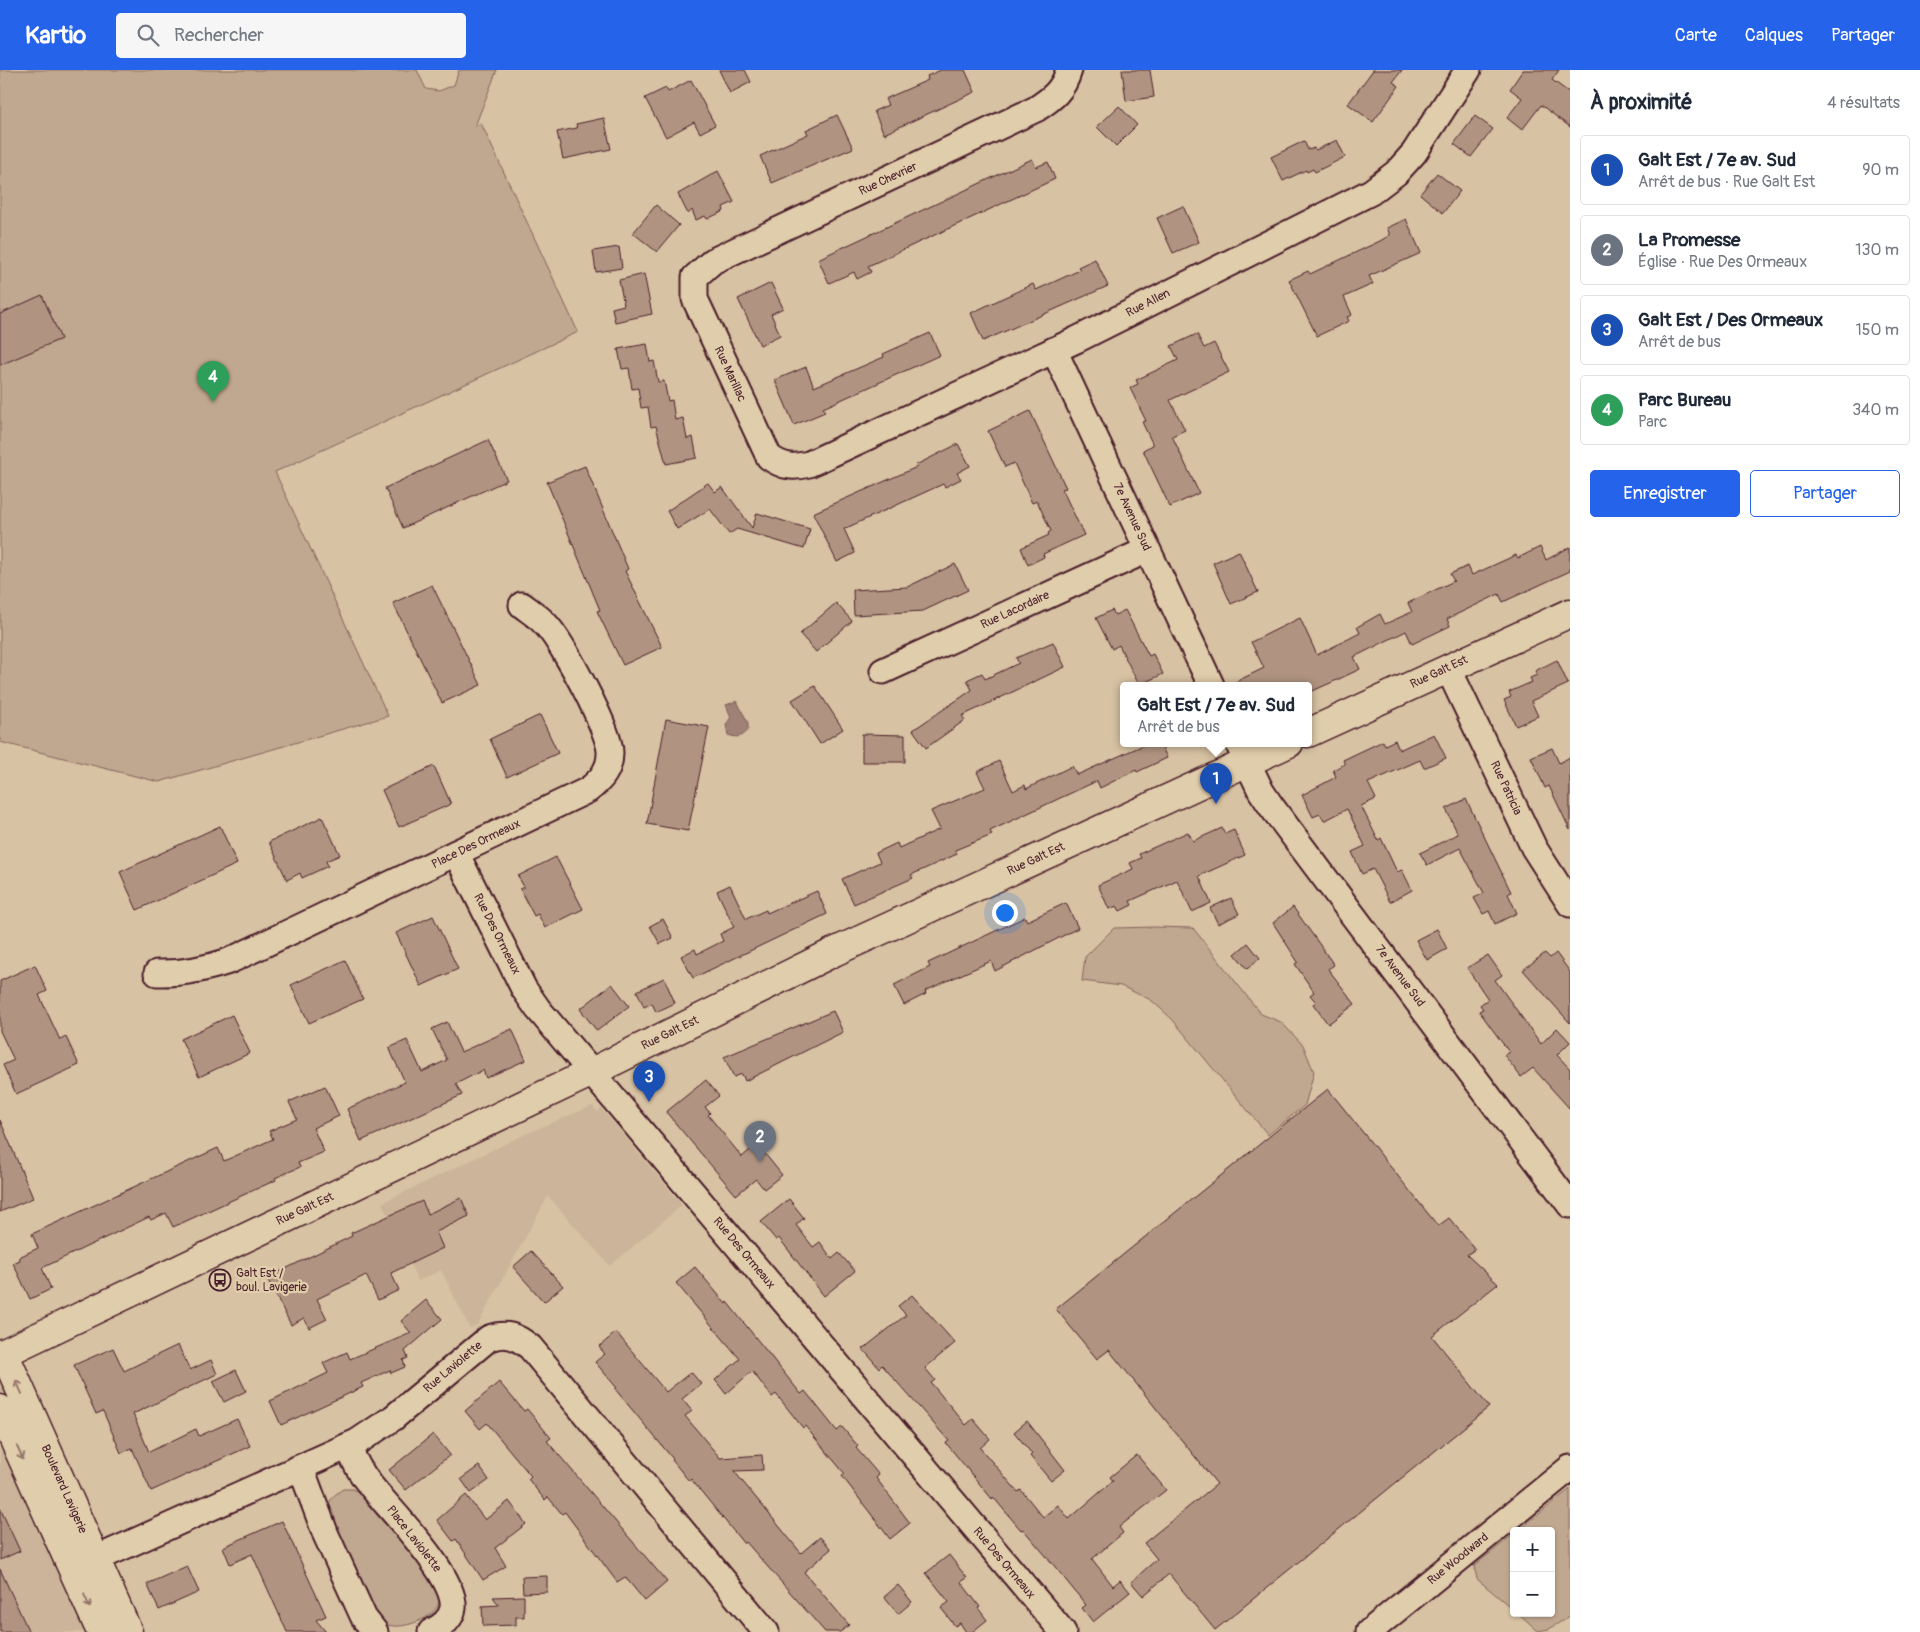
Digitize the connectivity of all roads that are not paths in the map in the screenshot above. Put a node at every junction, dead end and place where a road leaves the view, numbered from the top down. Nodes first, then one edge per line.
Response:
1 (1069, 70) edge
2 (1468, 70) edge
3 (695, 277) joint
4 (1054, 350) junction
5 (779, 465) joint
6 (1148, 550) junction
7 (522, 605) dead end
8 (1570, 613) edge
9 (1448, 668) junction
10 (883, 671) dead end
11 (1210, 682) edge
12 (1312, 732) edge
13 (1268, 747) edge
14 (1242, 752) edge
15 (456, 853) junction
16 (1570, 904) edge
17 (157, 973) dead end
18 (592, 1072) junction
19 (1570, 1205) edge
20 (1, 1351) edge
21 (0, 1409) edge
22 (348, 1446) junction
23 (301, 1468) junction
24 (1570, 1468) edge
25 (84, 1565) junction
26 (101, 1632) edge
27 (128, 1632) edge
28 (375, 1632) edge
29 (431, 1632) edge
30 (766, 1632) edge
31 (1063, 1632) edge
32 (1368, 1632) edge

1 - 3 street, Rue Chevrier
2 - 4 street, Rue Allen
3 - 5 street, Rue Marillac
4 - 5 street, Rue Allen
4 - 6 street, 7e Avenue Sud
6 - 10 street, Rue Lacordaire
6 - 11 street, 7e Avenue Sud
7 - 15 street, Place Des Ormeaux
8 - 9 main road, Rue Galt Est
9 - 12 main road, Rue Galt Est
9 - 16 street, Rue Patricia
13 - 14 main road, Rue Galt Est
14 - 18 main road, Rue Galt Est
14 - 19 street, 7e Avenue Sud
15 - 17 street, Place Des Ormeaux
15 - 18 street, Rue Des Ormeaux
18 - 20 main road, Rue Galt Est
18 - 31 street, Rue Des Ormeaux
25 -> 20 main road, Boulevard Lavigerie
21 -> 25 main road, Boulevard Lavigerie
22 - 23 street, Rue Laviolette
22 - 29 street, Place Laviolette
22 - 30 street, Rue Laviolette
23 - 25 street, Rue Laviolette
23 - 28 street
24 - 32 street, Rue Woodward
25 -> 26 main road, Boulevard Lavigerie
25 - 27 main road, Boulevard Lavigerie

